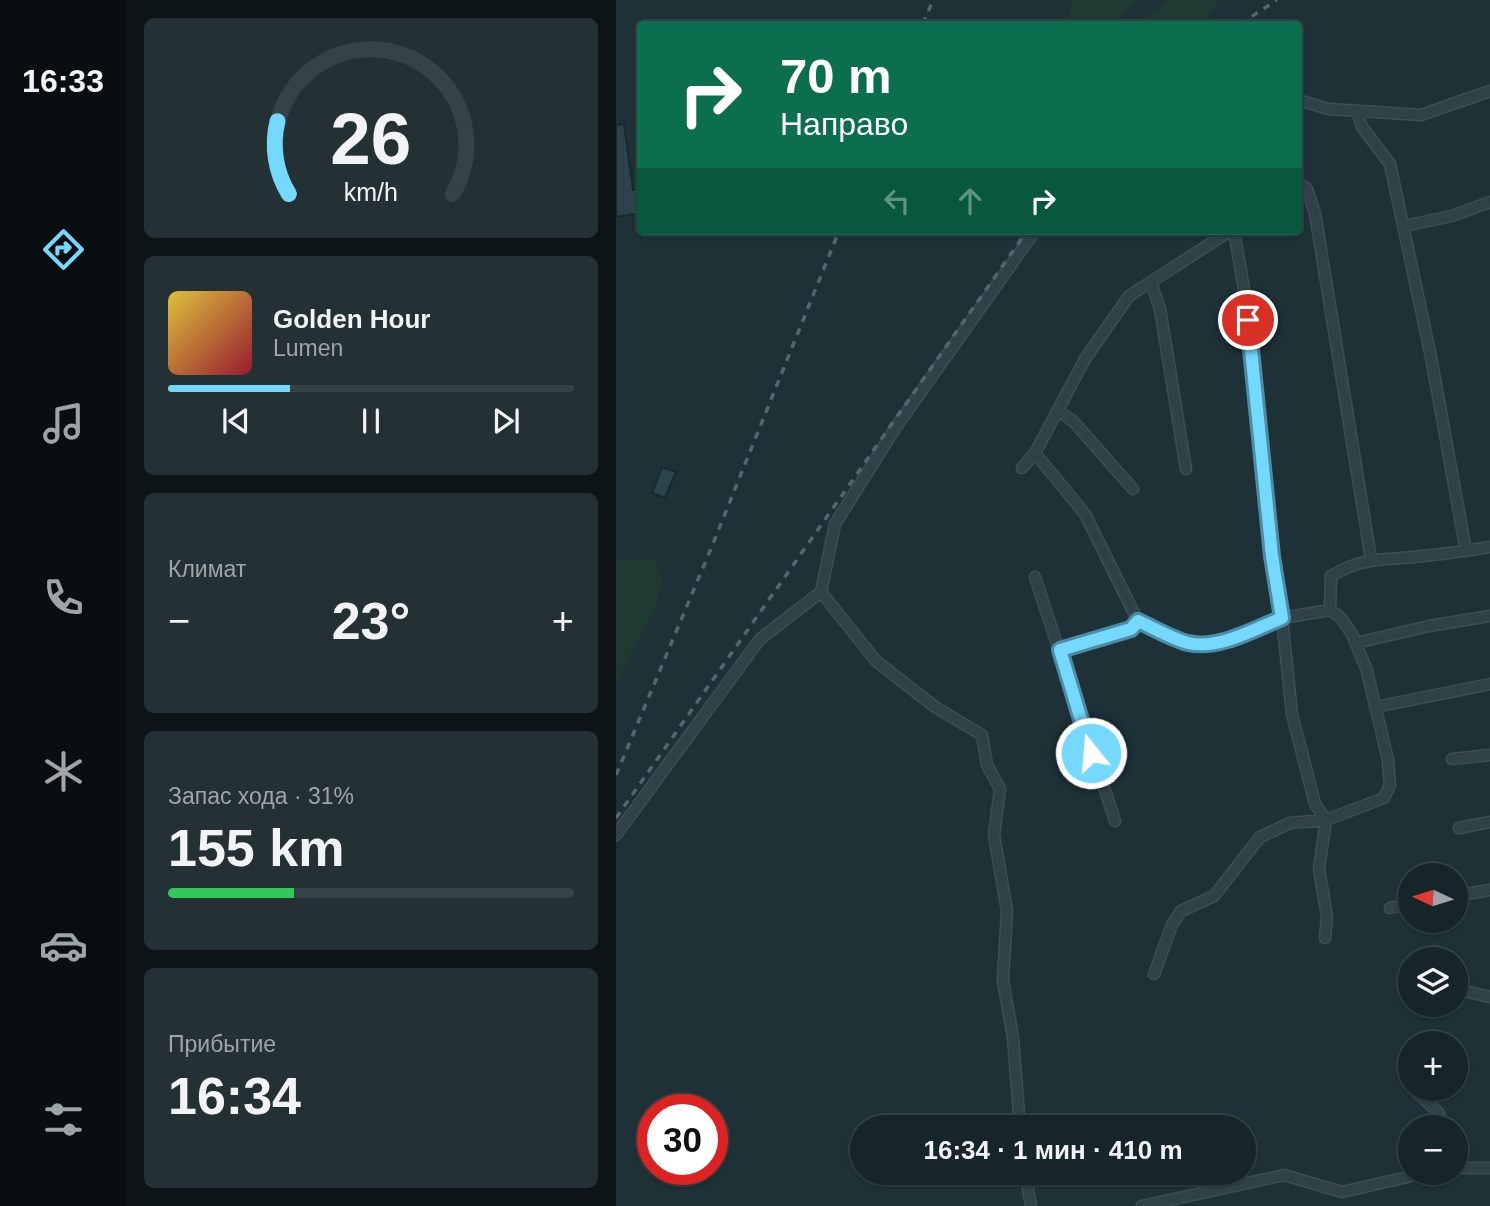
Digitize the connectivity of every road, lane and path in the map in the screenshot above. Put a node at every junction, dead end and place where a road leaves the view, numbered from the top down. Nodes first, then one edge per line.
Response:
1 (1490, 91) edge
2 (1302, 101) edge
3 (1357, 112) junction
4 (1302, 186) edge
5 (1490, 202) edge
6 (1404, 226) junction
7 (1032, 235) edge
8 (1226, 235) edge
9 (1233, 235) edge
10 (1151, 282) junction
11 (1059, 411) junction
12 (1035, 453) junction
13 (1022, 468) dead end
14 (1186, 469) dead end
15 (1133, 489) dead end
16 (1490, 547) edge
17 (1466, 551) junction
18 (1371, 559) junction
19 (1035, 577) dead end
20 (821, 592) junction
21 (1330, 610) junction
22 (1490, 616) edge
23 (1282, 618) junction
24 (1138, 621) junction
25 (1356, 643) junction
26 (1060, 650) junction
27 (1490, 684) edge
28 (1375, 707) junction
29 (1490, 755) edge
30 (1452, 759) dead end
31 (1326, 820) junction
32 (1115, 821) dead end
33 (1490, 822) edge
34 (1459, 828) dead end
35 (616, 835) edge
36 (1490, 890) edge
37 (1468, 894) edge
38 (1398, 906) edge
39 (1390, 908) dead end
40 (1325, 938) dead end
41 (1154, 974) dead end
42 (1468, 992) edge
43 (1490, 997) edge
44 (1426, 1101) edge
45 (1019, 1115) edge
46 (1439, 1115) edge
47 (1468, 1165) edge
48 (1490, 1168) edge
49 (1398, 1179) edge
50 (1027, 1185) edge
51 (1031, 1206) edge
52 (1142, 1206) edge

1 - 3 street
2 - 3 street
3 - 6 street
4 - 18 street
5 - 6 street
6 - 17 street
7 - 20 street
8 - 10 street
9 - 23 street
10 - 11 street
10 - 14 street
11 - 12 street
11 - 15 street
12 - 13 street
12 - 24 street
16 - 17 street
17 - 18 street
18 - 21 street
19 - 26 street
20 - 35 street
20 - 45 street
21 - 23 street
21 - 25 street
22 - 25 street
23 - 24 street
23 - 31 street
24 - 26 street
25 - 28 street
26 - 32 street
27 - 28 street
28 - 31 street
29 - 30 street
31 - 40 street
31 - 41 street
33 - 34 street
36 - 37 street
38 - 39 street
42 - 43 street
44 - 46 street
47 - 48 street
49 - 52 street
50 - 51 street

